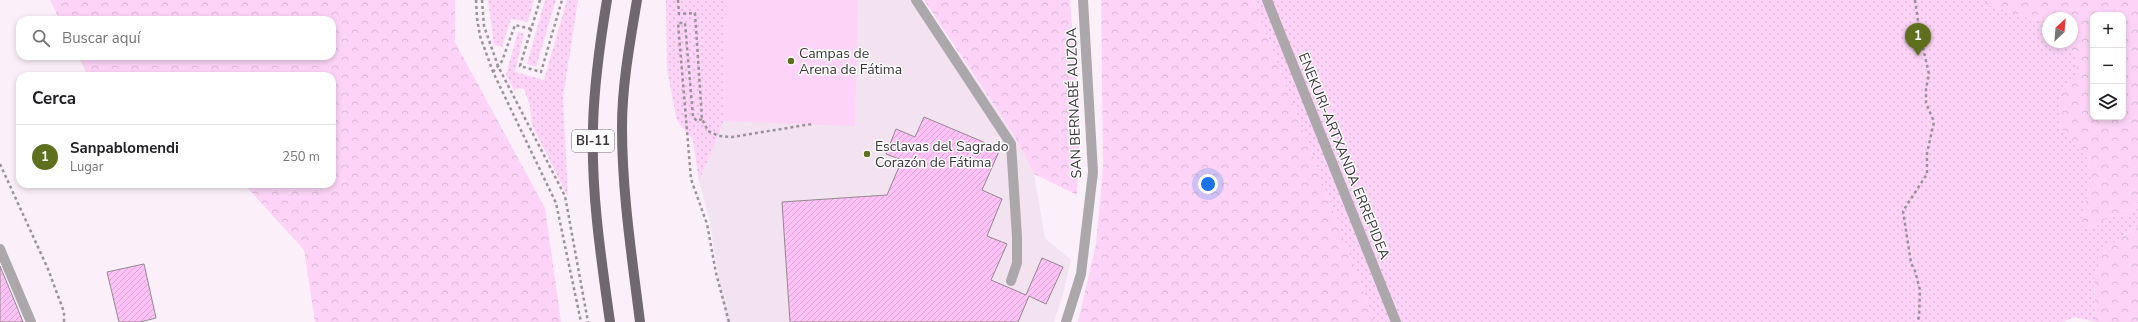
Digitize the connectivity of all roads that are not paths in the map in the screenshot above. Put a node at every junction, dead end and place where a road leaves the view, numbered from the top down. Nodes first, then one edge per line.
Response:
1 (606, 0) edge
2 (637, 0) edge
3 (916, 0) edge
4 (1083, 0) edge
5 (1267, 0) edge
6 (0, 249) edge
7 (1011, 281) dead end
8 (31, 322) edge
9 (610, 322) edge
10 (640, 322) edge
11 (1066, 322) edge
12 (1396, 322) edge

1 - 9 main road, BI-11
2 - 10 main road, BI-11
3 - 7 street
4 - 11 street, SAN BERNABÉ AUZOA
5 - 12 street, ENEKURI-ARTXANDA ERREPIDEA
6 - 8 street

